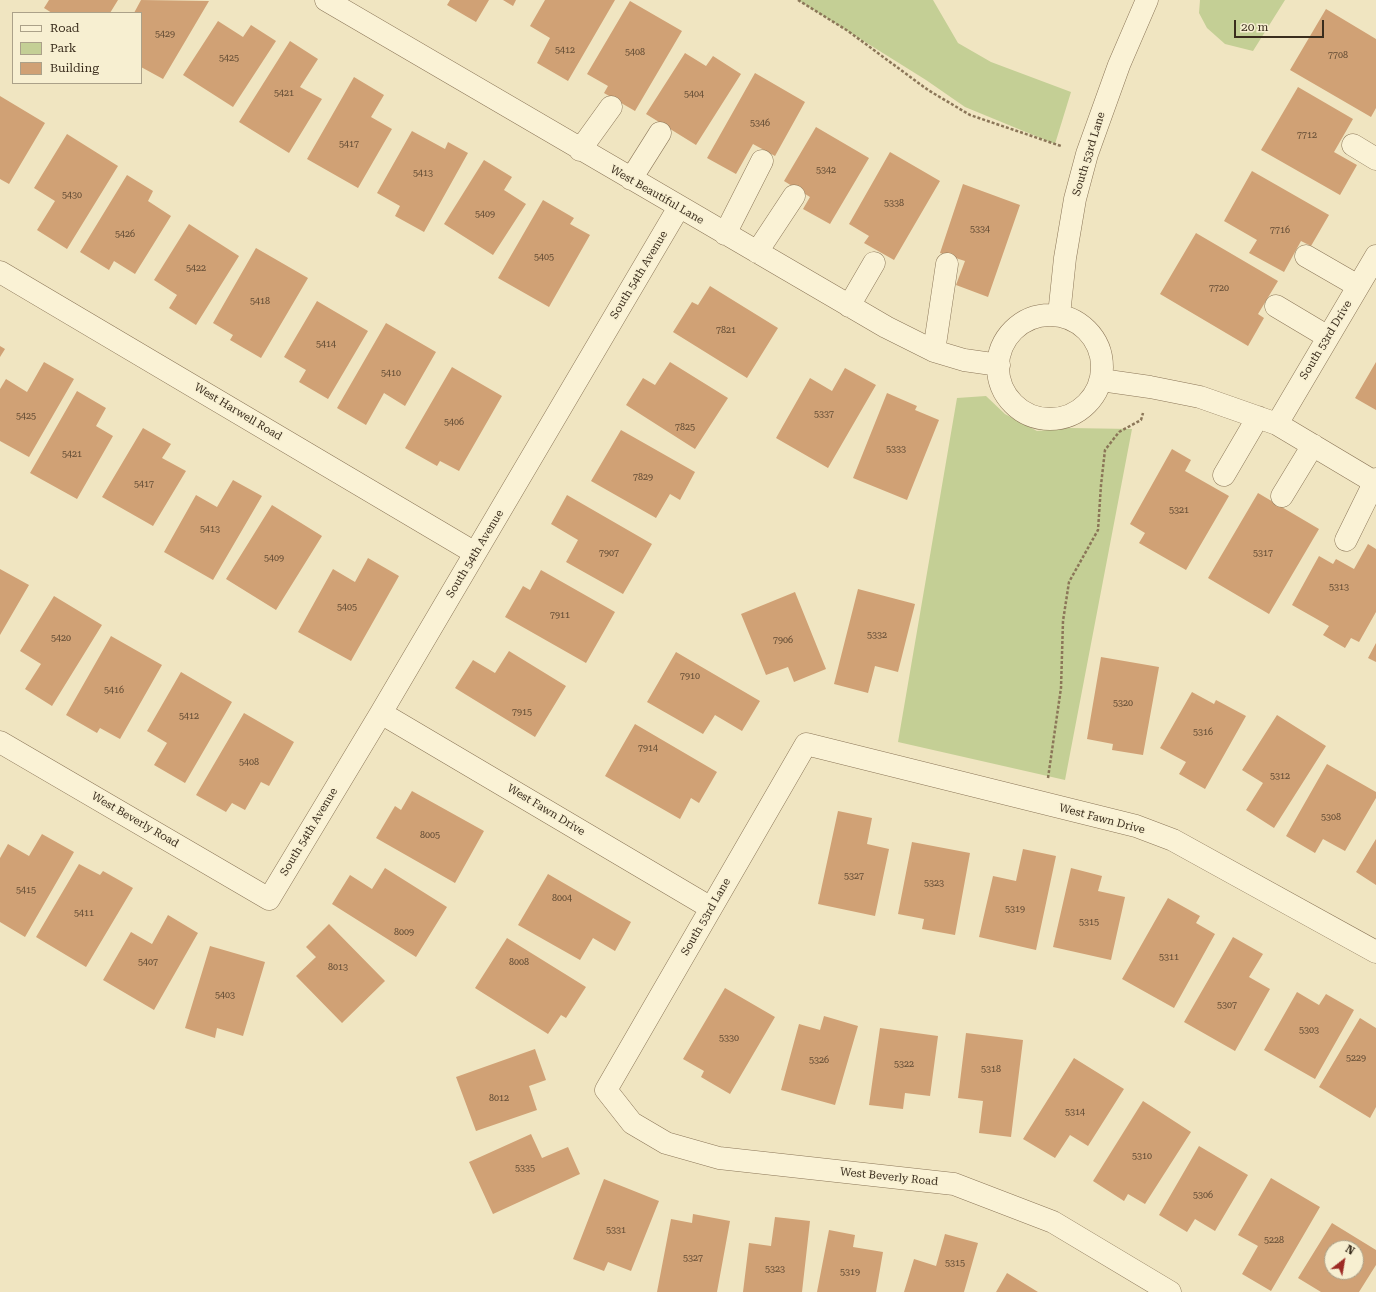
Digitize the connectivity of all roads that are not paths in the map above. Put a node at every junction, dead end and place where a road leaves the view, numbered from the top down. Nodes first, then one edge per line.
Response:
1 (326, 0) edge
2 (1147, 0) edge
3 (611, 107) dead end
4 (660, 133) dead end
5 (1353, 145) dead end
6 (580, 150) junction
7 (1376, 159) edge
8 (762, 161) dead end
9 (631, 179) junction
10 (794, 196) dead end
11 (679, 207) junction
12 (725, 234) junction
13 (757, 252) junction
14 (1306, 256) dead end
15 (1376, 256) edge
16 (874, 263) dead end
17 (947, 264) dead end
18 (0, 272) edge
19 (1358, 286) junction
20 (849, 306) junction
21 (1276, 306) dead end
22 (1059, 315) junction
23 (1328, 337) junction
24 (934, 351) junction
25 (999, 365) junction
26 (1101, 380) junction
27 (1267, 420) junction
28 (1313, 446) junction
29 (1224, 475) dead end
30 (1376, 481) edge
31 (1282, 496) dead end
32 (1346, 540) dead end
33 (476, 553) junction
34 (381, 712) junction
35 (0, 742) edge
36 (806, 744) joint
37 (269, 899) joint
38 (711, 908) junction
39 (1376, 952) edge
40 (606, 1090) joint
41 (1170, 1292) edge

1 - 6 street, West Beautiful Lane
2 - 22 street, South 53rd Lane
3 - 6 street
4 - 9 street
5 - 7 street
6 - 9 street, West Beautiful Lane
8 - 12 street
9 - 11 street, West Beautiful Lane
10 - 13 street
11 - 12 street, West Beautiful Lane
11 - 33 street, South 54th Avenue
12 - 13 street, West Beautiful Lane
13 - 20 street, West Beautiful Lane
14 - 19 street
15 - 19 street, South 53rd Drive
16 - 20 street
17 - 24 street
18 - 33 street, West Harwell Road
19 - 23 street, South 53rd Drive
20 - 24 street, West Beautiful Lane
21 - 23 street
22 - 25 street
22 - 26 street
23 - 27 street, South 53rd Drive
24 - 25 street, West Beautiful Lane
25 - 26 street
26 - 27 street
27 - 28 street
27 - 29 street, South 53rd Drive
28 - 30 street
28 - 31 street
30 - 32 street
33 - 34 street, South 54th Avenue
34 - 37 street, South 54th Avenue
34 - 38 street, West Fawn Drive
35 - 37 street, West Beverly Road
36 - 38 street, South 53rd Lane
36 - 39 street, West Fawn Drive
38 - 40 street, South 53rd Lane
40 - 41 street, West Beverly Road

